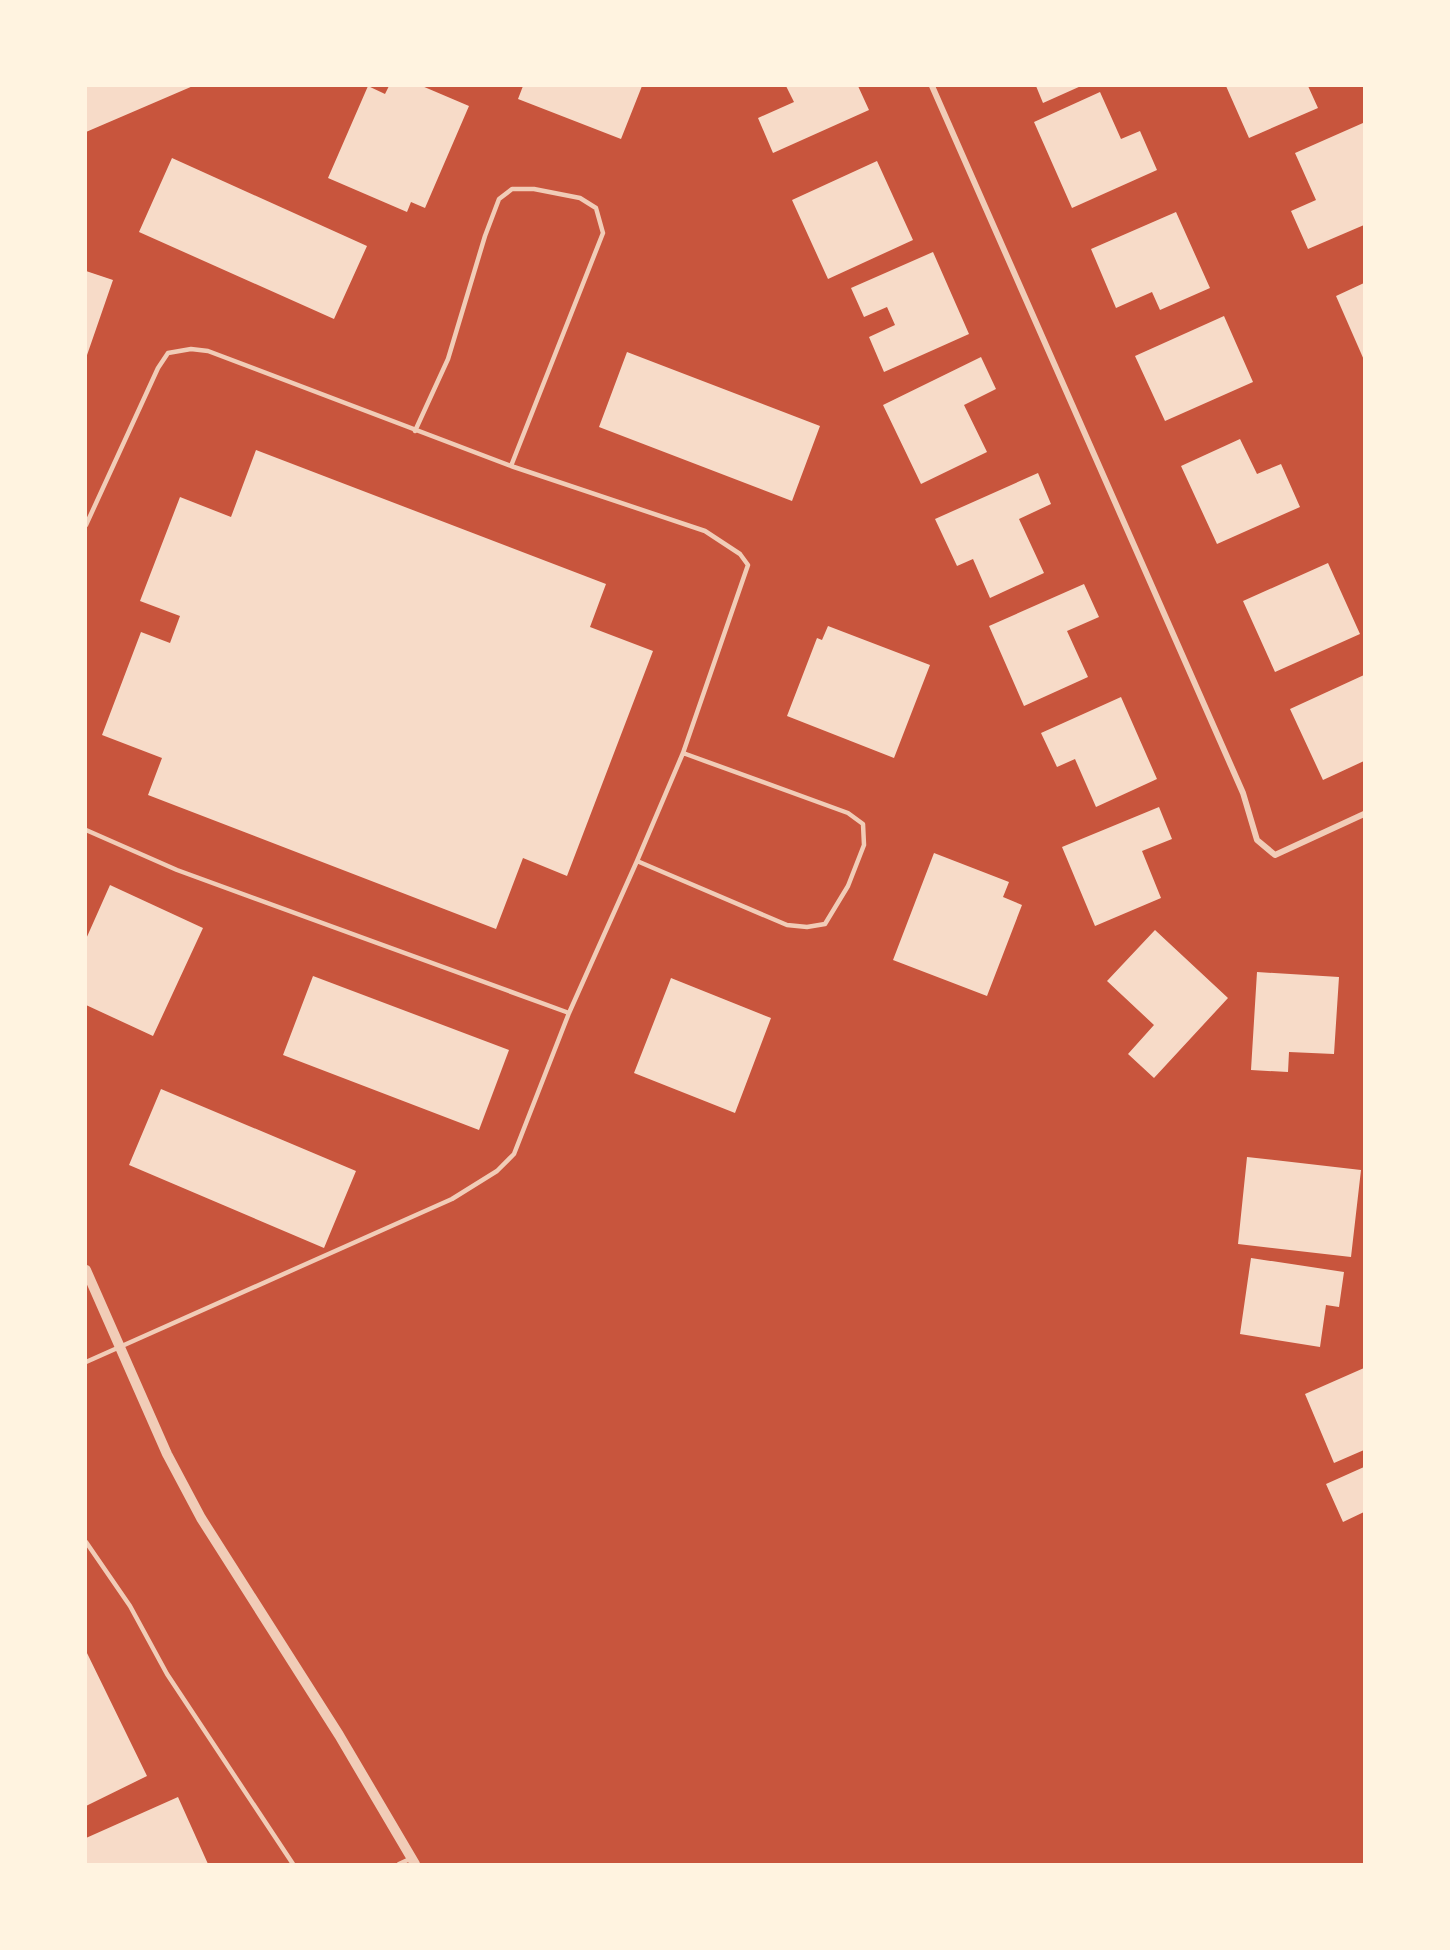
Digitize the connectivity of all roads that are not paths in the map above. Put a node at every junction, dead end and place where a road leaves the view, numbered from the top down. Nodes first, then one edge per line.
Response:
1 (932, 86) edge
2 (415, 431) junction
3 (511, 466) junction
4 (86, 525) edge
5 (683, 753) junction
6 (1365, 814) edge
7 (86, 830) edge
8 (637, 861) junction
9 (568, 1012) junction
10 (86, 1270) edge
11 (120, 1346) junction
12 (86, 1362) edge
13 (86, 1542) edge
14 (414, 1861) edge
15 (293, 1864) edge
16 (399, 1864) edge

1 - 6 street
2 - 3 lane
2 - 3 lane
2 - 4 lane
3 - 5 lane
5 - 8 lane
5 - 8 lane
7 - 9 lane
8 - 9 lane
9 - 11 lane
10 - 11 street
11 - 12 lane
11 - 14 street
13 - 15 lane
14 - 16 lane

